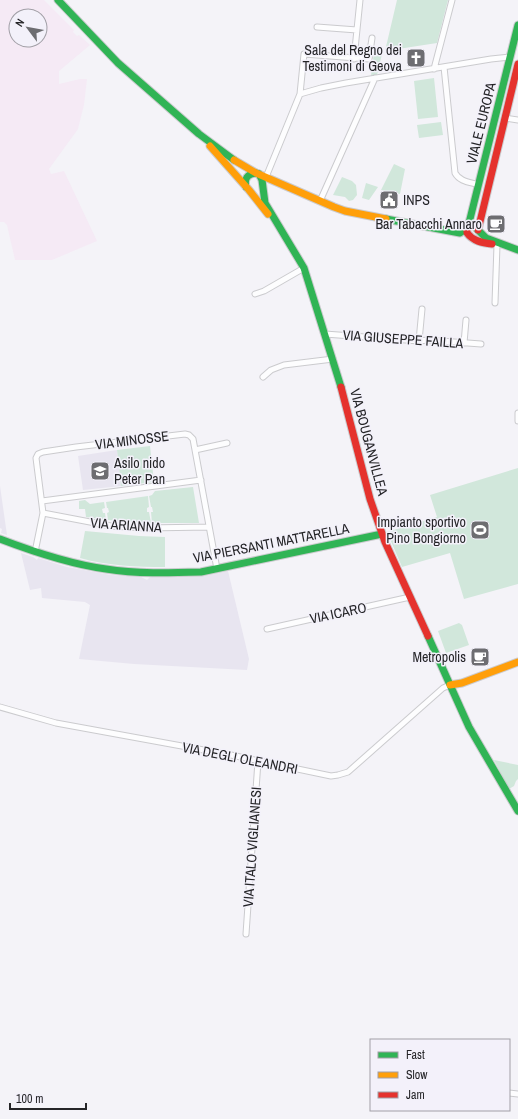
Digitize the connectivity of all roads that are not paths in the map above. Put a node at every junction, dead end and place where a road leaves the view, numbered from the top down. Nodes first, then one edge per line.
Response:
1 (58, 0) edge
2 (360, 0) edge
3 (452, 0) edge
4 (518, 25) edge
5 (318, 27) dead end
6 (357, 30) junction
7 (372, 38) dead end
8 (510, 57) junction
9 (354, 59) junction
10 (518, 64) edge
11 (444, 67) junction
12 (434, 69) junction
13 (375, 78) junction
14 (300, 94) junction
15 (505, 118) junction
16 (518, 120) edge
17 (199, 134) junction
18 (260, 175) junction
19 (479, 185) junction
20 (247, 188) junction
21 (262, 188) junction
22 (293, 189) junction
23 (320, 201) junction
24 (279, 226) junction
25 (468, 228) junction
26 (478, 230) junction
27 (444, 231) junction
28 (470, 237) junction
29 (499, 245) junction
30 (518, 250) edge
31 (304, 268) junction
32 (255, 294) dead end
33 (495, 303) dead end
34 (422, 309) dead end
35 (466, 320) dead end
36 (325, 334) junction
37 (419, 341) junction
38 (464, 343) junction
39 (481, 344) dead end
40 (333, 359) junction
41 (263, 377) dead end
42 (518, 413) edge
43 (518, 421) edge
44 (227, 443) dead end
45 (195, 450) junction
46 (201, 480) junction
47 (42, 501) junction
48 (43, 513) junction
49 (209, 527) junction
50 (382, 534) junction
51 (0, 538) edge
52 (35, 552) junction
53 (217, 568) junction
54 (410, 597) junction
55 (267, 629) dead end
56 (518, 662) edge
57 (450, 685) junction
58 (0, 707) edge
59 (258, 761) junction
60 (518, 812) edge
61 (246, 934) dead end

1 - 17 main road
2 - 6 street
3 - 12 street
4 - 8 main road, VIALE EUROPA
5 - 6 street
6 - 9 street
7 - 9 street
8 - 11 street
8 - 19 main road, VIALE EUROPA
9 - 14 street
10 - 15 main road, VIALE EUROPA
11 - 12 street
11 - 19 street
12 - 13 street
13 - 14 street
13 - 23 street
14 - 18 street
15 - 16 street
15 - 26 main road, VIALE EUROPA
17 - 18 main road
17 - 20 main road
18 - 20 main road
18 - 21 main road
18 - 22 main road
19 - 25 main road, VIALE EUROPA
20 - 21 main road
20 - 24 main road
21 - 22 main road
21 - 24 main road
22 - 23 main road
23 - 27 main road
24 - 31 main road, VIA BOUGANVILLEA
25 - 26 main road
25 - 27 main road
25 - 28 main road
26 - 28 main road
26 - 29 main road
27 - 28 main road
28 - 29 main road
29 - 30 main road
29 - 33 street
31 - 32 street
31 - 36 main road, VIA BOUGANVILLEA
34 - 37 street
35 - 38 street
36 - 37 street, VIA GIUSEPPE FAILLA
36 - 40 main road, VIA BOUGANVILLEA
37 - 38 street, VIA GIUSEPPE FAILLA
38 - 39 street, VIA GIUSEPPE FAILLA
40 - 41 street
40 - 50 main road, VIA BOUGANVILLEA
42 - 43 street
44 - 45 street
45 - 46 street, VIA MINOSSE
45 - 47 street, VIA MINOSSE
46 - 47 street, VIA ARIANNA
46 - 49 street, VIA MINOSSE
47 - 48 street, VIA MINOSSE
48 - 49 street, VIA ARIANNA
48 - 52 street, VIA MINOSSE
49 - 53 street, VIA MINOSSE
50 - 53 main road, VIA PIERSANTI MATTARELLA
50 - 54 main road, VIA BOUGANVILLEA
51 - 52 main road, VIA PIERSANTI MATTARELLA
52 - 53 main road, VIA PIERSANTI MATTARELLA
54 - 55 street, VIA ICARO
54 - 57 main road, VIA BOUGANVILLEA
56 - 57 main road
57 - 59 street, VIA DEGLI OLEANDRI
57 - 60 main road, VIA BOUGANVILLEA
58 - 59 street, VIA DEGLI OLEANDRI
59 - 61 street, VIA ITALO VIGLIANESI

